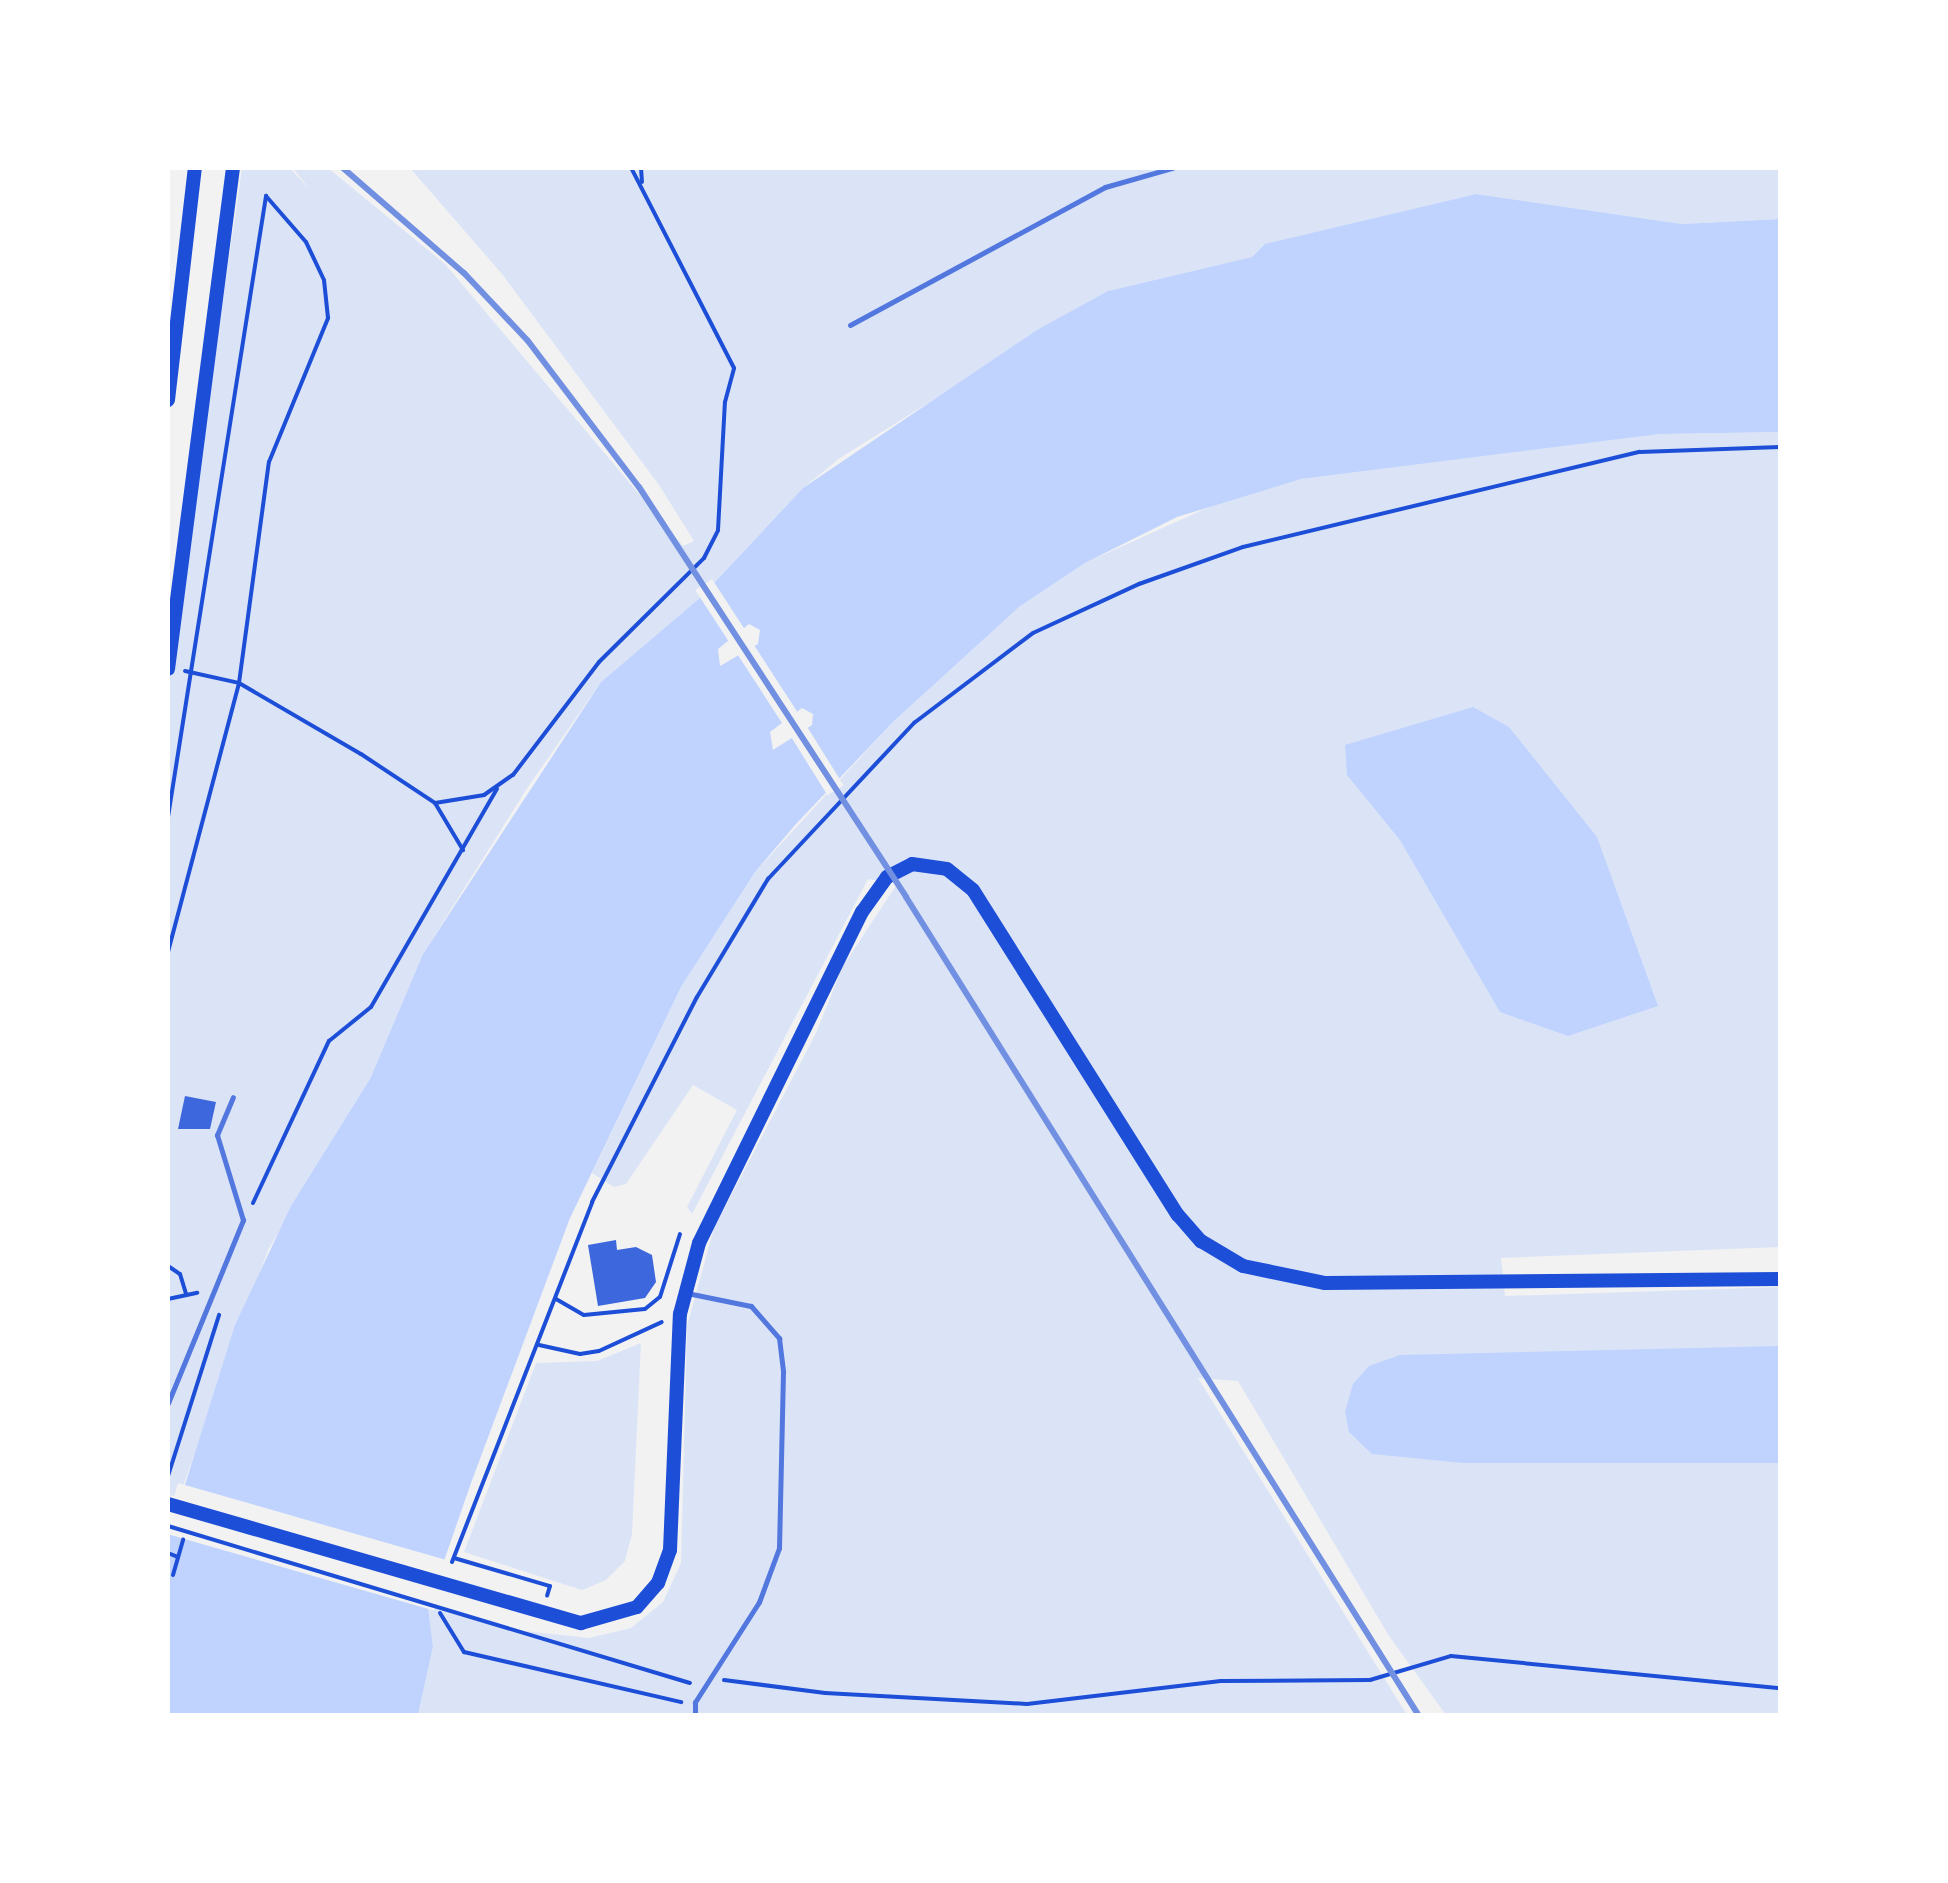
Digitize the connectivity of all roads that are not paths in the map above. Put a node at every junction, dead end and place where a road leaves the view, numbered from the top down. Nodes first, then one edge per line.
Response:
1 (194, 168) edge
2 (233, 168) edge
3 (1172, 168) edge
4 (850, 326) dead end
5 (168, 400) edge
6 (168, 668) edge
7 (233, 1097) dead end
8 (1780, 1279) edge
9 (684, 1293) junction
10 (168, 1404) edge
11 (168, 1504) edge
12 (694, 1716) edge

1 - 5 main road
2 - 6 main road
3 - 4 lane
7 - 10 lane
8 - 9 main road
9 - 11 main road
9 - 12 lane

